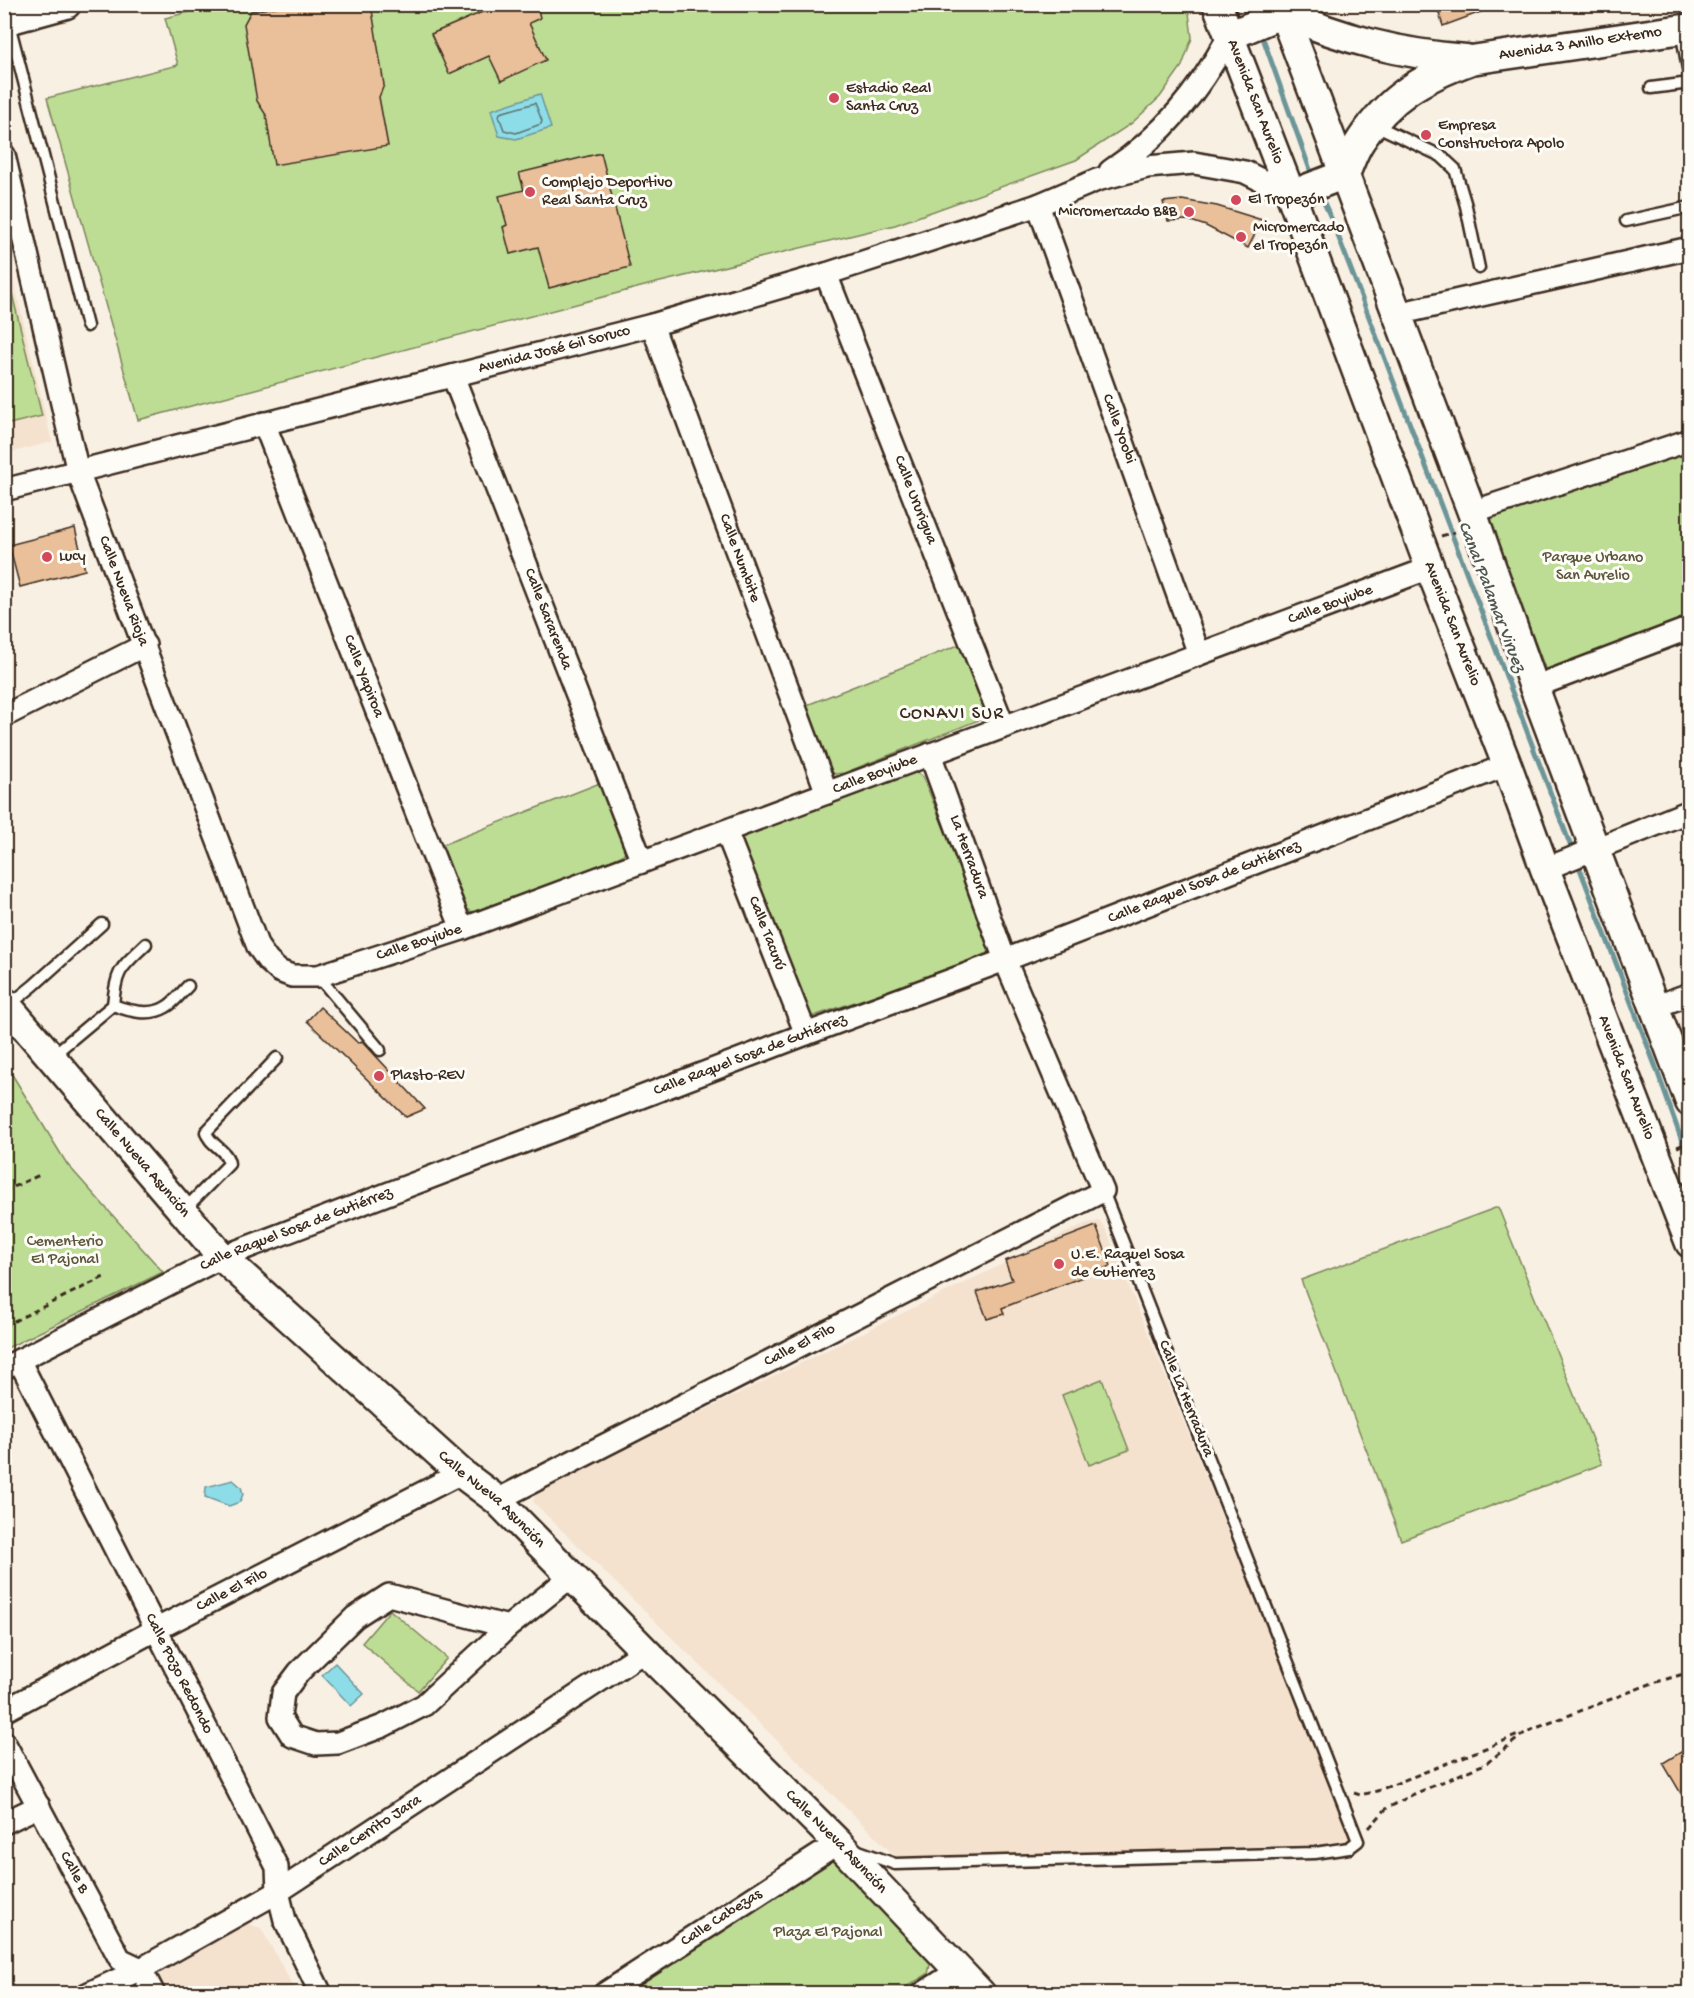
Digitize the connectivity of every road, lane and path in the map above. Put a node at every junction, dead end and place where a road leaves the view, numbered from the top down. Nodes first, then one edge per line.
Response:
1 (66, 4) edge
2 (1217, 4) edge
3 (1280, 11) edge
4 (6, 21) edge
5 (1685, 29) edge
6 (1231, 35) junction
7 (1471, 60) junction
8 (1689, 82) edge
9 (1651, 88) dead end
10 (1373, 124) junction
11 (4, 155) edge
12 (1340, 176) junction
13 (1097, 180) junction
14 (1296, 193) junction
15 (1038, 205) junction
16 (1689, 207) edge
17 (1626, 221) dead end
18 (1689, 248) edge
19 (1479, 268) dead end
20 (826, 274) junction
21 (1397, 314) junction
22 (652, 325) junction
23 (87, 326) dead end
24 (453, 376) junction
25 (264, 423) junction
26 (1689, 441) edge
27 (78, 472) junction
28 (4, 490) edge
29 (1464, 522) junction
30 (1436, 538) dead end
31 (1430, 568) junction
32 (1689, 628) edge
33 (145, 645) junction
34 (1199, 654) junction
35 (1534, 687) junction
36 (4, 716) edge
37 (1004, 727) junction
38 (930, 754) junction
39 (1507, 765) junction
40 (827, 793) junction
41 (1689, 811) edge
42 (726, 831) junction
43 (1591, 852) junction
44 (642, 862) junction
45 (1550, 868) junction
46 (102, 924) dead end
47 (462, 929) junction
48 (146, 944) dead end
49 (1005, 960) junction
50 (318, 976) junction
51 (188, 986) dead end
52 (1689, 994) edge
53 (5, 1005) edge
54 (113, 1005) junction
55 (1654, 1007) junction
56 (806, 1034) junction
57 (380, 1050) dead end
58 (52, 1056) junction
59 (277, 1058) dead end
60 (1689, 1102) edge
61 (42, 1174) dead end
62 (4, 1191) edge
63 (1103, 1191) junction
64 (183, 1211) junction
65 (1689, 1243) edge
66 (222, 1257) junction
67 (104, 1277) dead end
68 (4, 1326) edge
69 (12, 1364) edge
70 (461, 1473) junction
71 (497, 1500) junction
72 (573, 1575) junction
73 (508, 1627) junction
74 (155, 1630) junction
75 (645, 1651) junction
76 (1689, 1672) edge
77 (4, 1711) edge
78 (1526, 1732) junction
79 (4, 1742) edge
80 (1338, 1789) junction
81 (39, 1806) junction
82 (4, 1823) edge
83 (1358, 1841) junction
84 (838, 1843) junction
85 (278, 1892) junction
86 (141, 1969) junction
87 (959, 1970) junction
88 (87, 1994) edge
89 (154, 1994) edge
90 (321, 1994) edge
91 (604, 1994) edge
92 (922, 1994) edge
93 (981, 1994) edge

1 - 4 main road
2 - 6 main road, Avenida San Aurelio
3 - 6 main road
3 - 7 main road, Avenida 3 Anillo Externo
3 - 12 main road
4 - 23 lane
5 - 7 main road, Avenida 3 Anillo Externo
5 - 8 lane
6 - 13 street, Avenida José Gil Soruco
6 - 14 main road, Avenida San Aurelio
7 - 10 main road, Avenida 3 Anillo Externo
8 - 9 lane
10 - 12 main road, Avenida 3 Anillo Externo
10 - 19 lane
11 - 27 street, Calle Nueva Rioja
12 - 14 main road
12 - 21 main road
13 - 14 street, Avenida José Gil Soruco
13 - 15 street, Avenida José Gil Soruco
14 - 31 main road, Avenida San Aurelio
15 - 20 street, Avenida José Gil Soruco
15 - 34 street, Calle Yoobi
16 - 17 lane
18 - 21 street
20 - 22 street, Avenida José Gil Soruco
20 - 37 street, Calle Ururigua
21 - 29 main road
22 - 24 street, Avenida José Gil Soruco
22 - 40 street, Calle Numbite
24 - 25 street, Avenida José Gil Soruco
24 - 44 street, Calle Sararenda
25 - 27 street, Avenida José Gil Soruco
25 - 47 street, Calle Yapiroa
26 - 29 street
27 - 28 street, Avenida José Gil Soruco
27 - 33 street, Calle Nueva Rioja
29 - 30 path
29 - 35 main road
31 - 34 street, Calle Boyiube
31 - 39 main road, Avenida San Aurelio
32 - 35 street
33 - 36 street
33 - 50 street, Calle Nueva Rioja
34 - 37 street, Calle Boyiube
35 - 43 main road
37 - 38 street, Calle Boyiube
38 - 40 street, Calle Boyiube
38 - 49 street, La Herradura
39 - 45 main road, Avenida San Aurelio
39 - 49 street, Calle Raquel Sosa de Gutiérrez
40 - 42 street, Calle Boyiube
41 - 43 street
42 - 44 street, Calle Boyiube
42 - 56 street, Calle Tacurú
43 - 45 street
43 - 55 main road
44 - 47 street, Calle Boyiube
45 - 65 main road, Avenida San Aurelio
46 - 53 lane
47 - 50 street, Calle Boyiube
48 - 54 lane
49 - 56 street, Calle Raquel Sosa de Gutiérrez
49 - 63 street, Calle La Herradura
50 - 57 lane
51 - 54 lane
52 - 55 street
53 - 58 main road, Calle Nueva Asunción
54 - 58 lane
55 - 60 main road
56 - 66 street, Calle Raquel Sosa de Gutiérrez
58 - 64 main road, Calle Nueva Asunción
59 - 64 lane
61 - 62 path
63 - 71 street, Calle El Filo
63 - 80 lane, Calle La Herradura
64 - 66 main road, Calle Nueva Asunción
66 - 69 street, Calle Raquel Sosa de Gutiérrez
66 - 70 main road, Calle Nueva Asunción
67 - 68 path
69 - 74 street, Calle Pozo Redondo
70 - 71 main road, Calle Nueva Asunción
70 - 74 street, Calle El Filo
71 - 72 main road, Calle Nueva Asunción
72 - 73 street
72 - 75 main road, Calle Nueva Asunción
73 - 73 street
74 - 77 street, Calle El Filo
74 - 85 street, Calle Pozo Redondo
75 - 84 main road, Calle Nueva Asunción
75 - 85 street, Calle Cerrito Jara
76 - 78 path
78 - 80 path
78 - 83 path
79 - 81 street, Calle B
80 - 83 lane, Calle La Herradura
81 - 82 street
81 - 86 street, Calle B
83 - 84 lane
84 - 87 main road, Calle Nueva Asunción
84 - 91 street, Calle Cabezas
85 - 86 street, Calle Cerrito Jara
85 - 90 street, Calle Pozo Redondo
86 - 88 street, Calle Cerrito Jara
86 - 89 street, Calle B
87 - 92 street
87 - 93 main road, Calle Nueva Asunción

